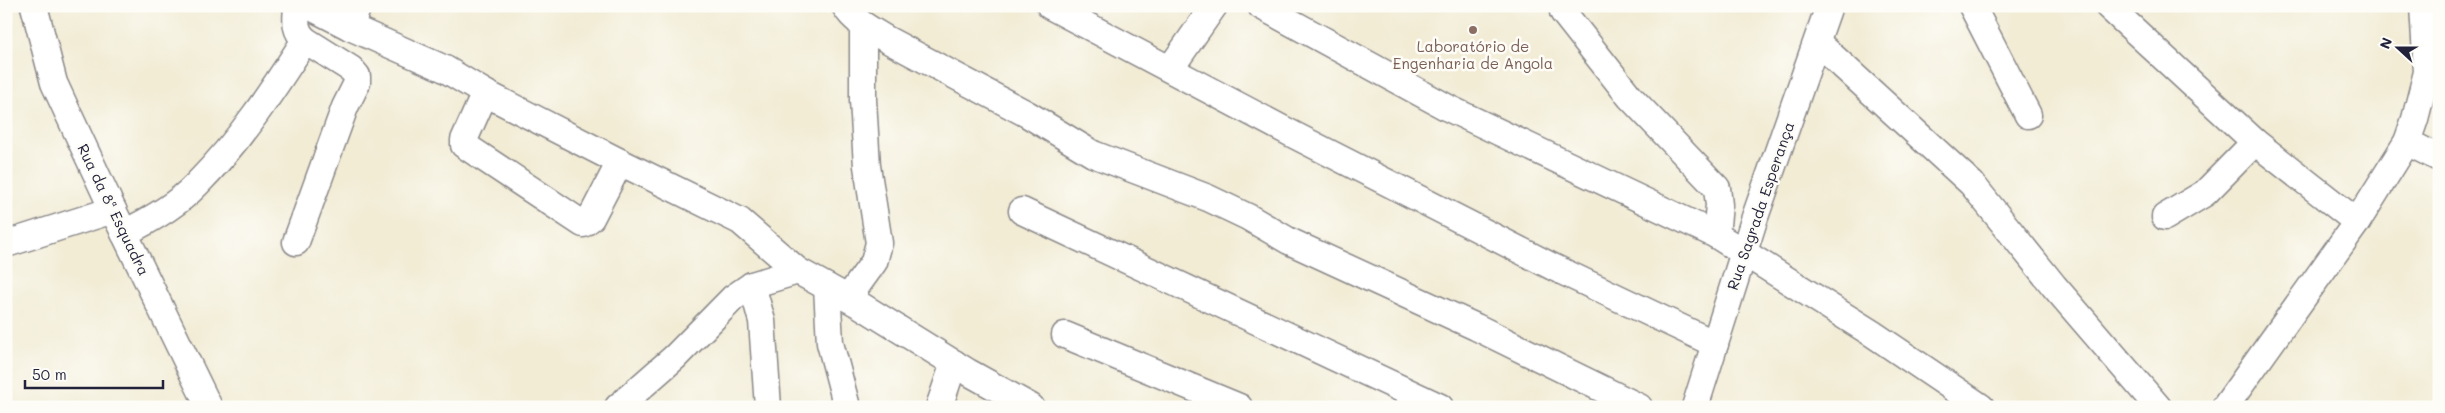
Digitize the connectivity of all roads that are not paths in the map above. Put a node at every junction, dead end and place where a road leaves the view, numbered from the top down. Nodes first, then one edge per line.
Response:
1 (34, 6) edge
2 (297, 6) edge
3 (309, 6) edge
4 (845, 6) edge
5 (1050, 6) edge
6 (1214, 6) edge
7 (1261, 6) edge
8 (1829, 6) edge
9 (1972, 6) edge
10 (2108, 6) edge
11 (2423, 6) edge
12 (1563, 12) dead end
13 (354, 17) edge
14 (863, 25) junction
15 (305, 40) junction
16 (1818, 43) junction
17 (1170, 68) junction
18 (2433, 72) edge
19 (485, 93) junction
20 (2028, 114) dead end
21 (2255, 142) junction
22 (2407, 142) junction
23 (2439, 158) edge
24 (620, 162) junction
25 (1022, 211) dead end
26 (2165, 217) dead end
27 (119, 222) junction
28 (2357, 222) junction
29 (1716, 235) junction
30 (296, 242) dead end
31 (6, 244) edge
32 (1745, 254) junction
33 (798, 271) junction
34 (752, 284) junction
35 (838, 293) junction
36 (1065, 335) dead end
37 (1715, 344) junction
38 (954, 363) junction
39 (209, 407) edge
40 (618, 407) edge
41 (768, 407) edge
42 (847, 407) edge
43 (939, 407) edge
44 (1031, 407) edge
45 (1239, 407) edge
46 (1440, 407) edge
47 (1639, 407) edge
48 (1695, 407) edge
49 (1980, 407) edge
50 (2158, 407) edge
51 (2225, 407) edge

1 - 27 street, Rua da 8ª Esquadra
2 - 15 street
3 - 13 street
4 - 14 street
5 - 17 street
6 - 17 street
7 - 29 street
8 - 16 street, Rua Sagrada Esperança
9 - 20 street
10 - 21 street
11 - 18 street
12 - 29 street
13 - 19 street
14 - 35 street
14 - 47 street
15 - 27 street
15 - 30 street
16 - 32 street, Rua Sagrada Esperança
16 - 50 street
17 - 37 street
18 - 22 street
19 - 24 street
19 - 24 street
21 - 26 street
21 - 28 street
22 - 23 street
22 - 28 street
24 - 33 street
25 - 46 street
27 - 31 street
27 - 39 street, Rua da 8ª Esquadra
28 - 51 street
29 - 32 street
32 - 37 street, Rua Sagrada Esperança
32 - 49 street
33 - 34 street
33 - 35 street
34 - 40 street
34 - 41 street
35 - 38 street
35 - 42 street
36 - 45 street
37 - 48 street, Rua Sagrada Esperança
38 - 43 street
38 - 44 street

